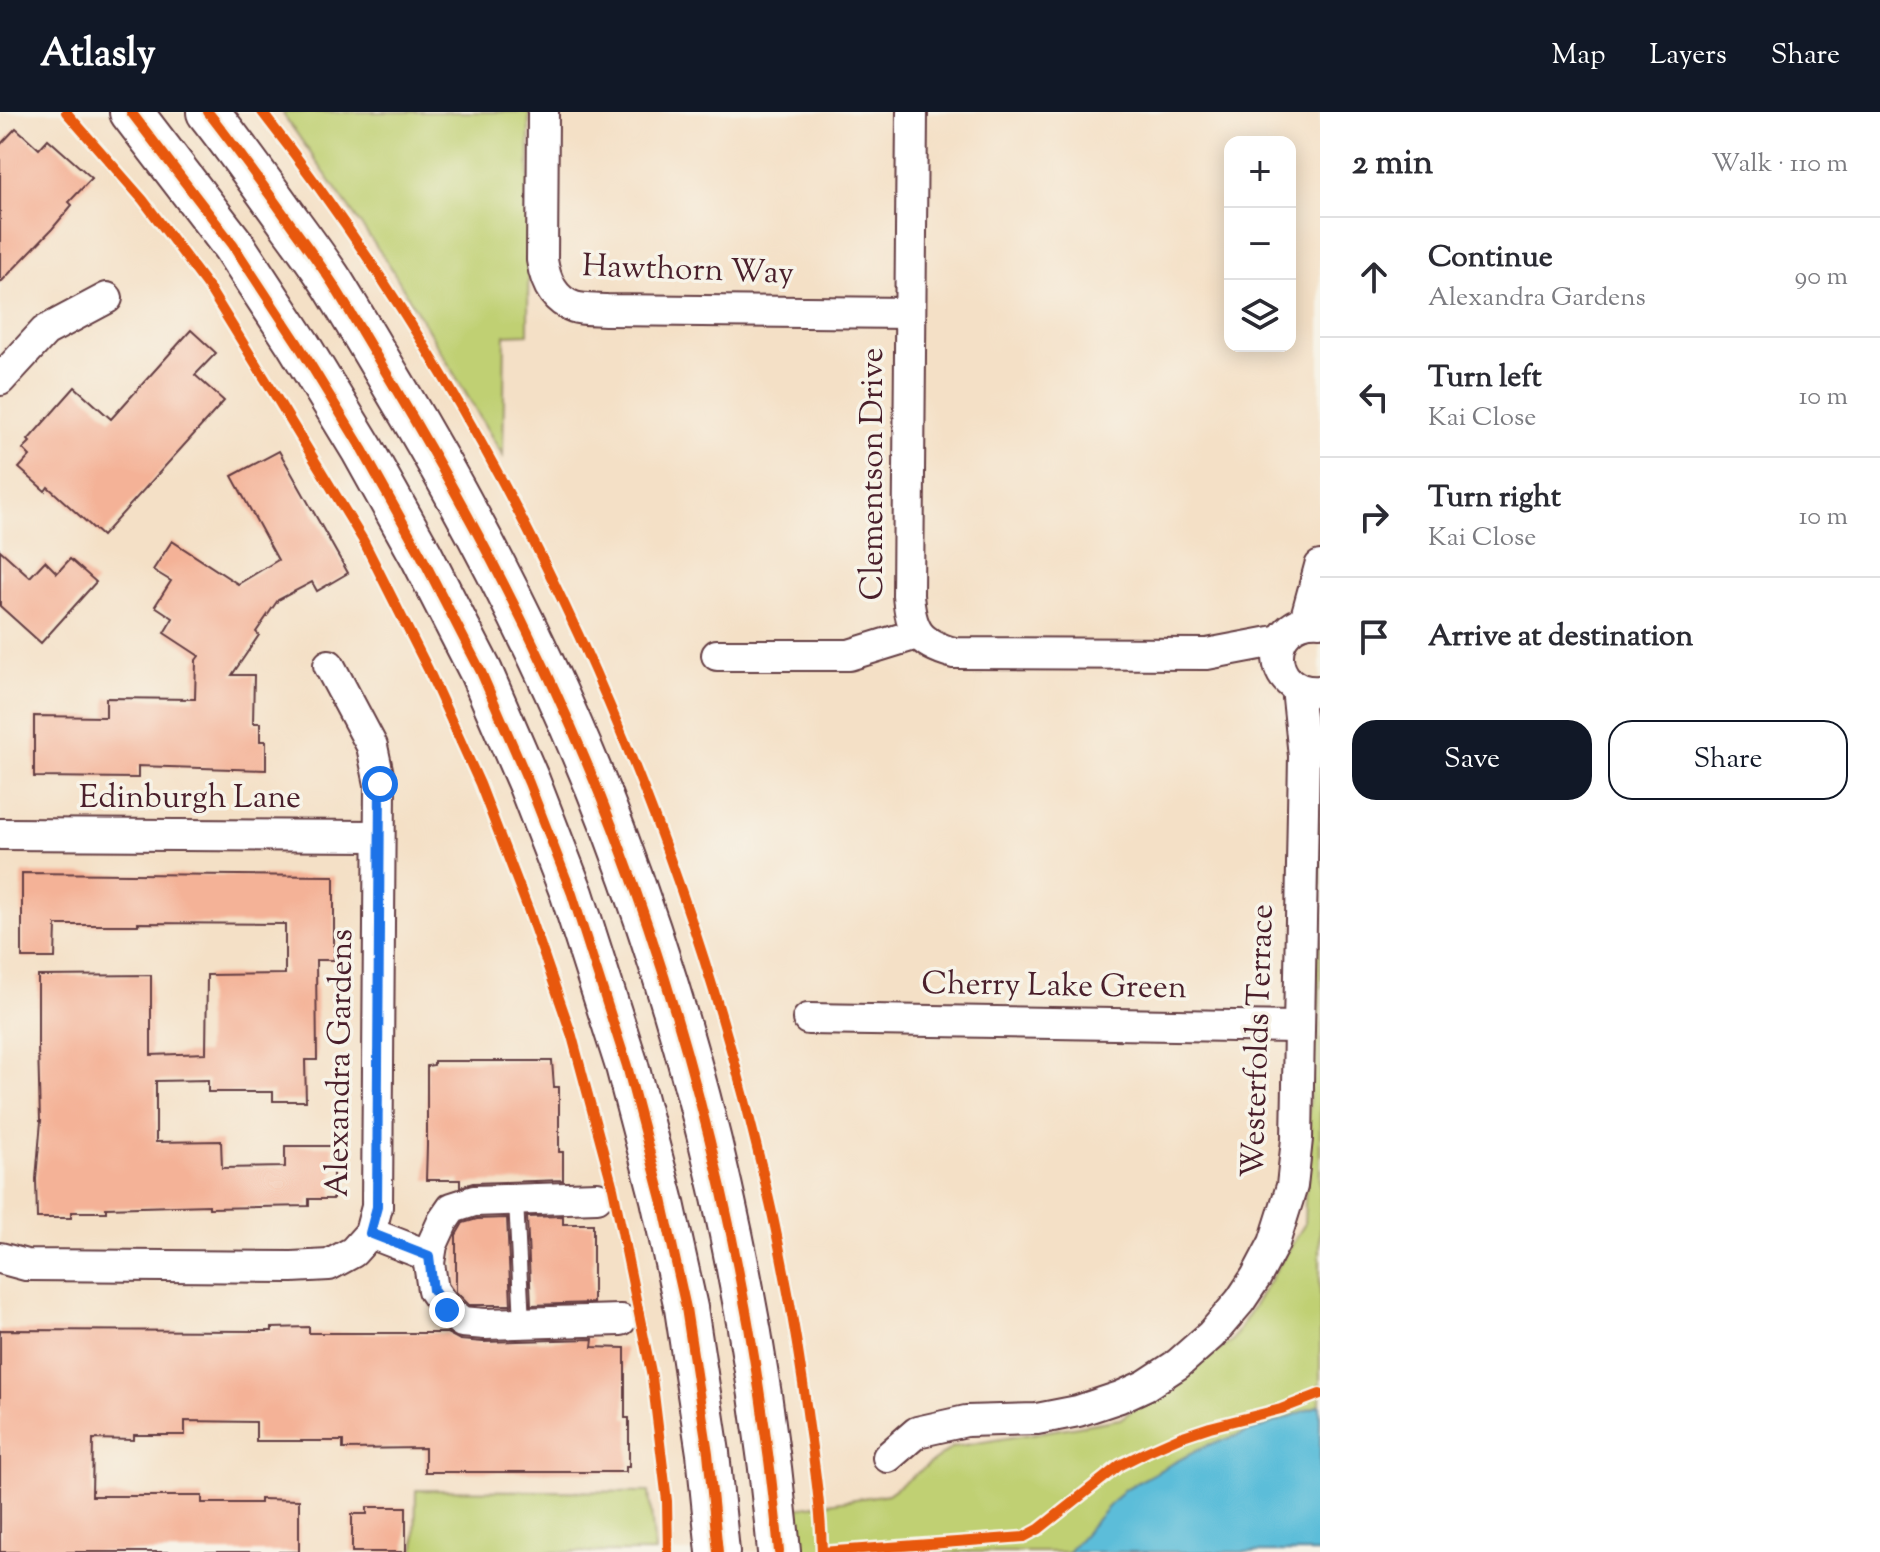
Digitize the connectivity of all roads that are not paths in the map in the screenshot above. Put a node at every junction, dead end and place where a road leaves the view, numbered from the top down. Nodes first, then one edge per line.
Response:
1 (131, 112) edge
2 (208, 112) edge
3 (543, 112) edge
4 (912, 112) edge
5 (107, 298) dead end
6 (910, 313) junction
7 (0, 380) edge
8 (1320, 566) edge
9 (1312, 621) edge
10 (917, 634) junction
11 (1281, 640) junction
12 (1207, 654) junction
13 (717, 655) dead end
14 (329, 665) dead end
15 (1305, 690) edge
16 (0, 834) edge
17 (379, 836) junction
18 (808, 1019) dead end
19 (1299, 1027) junction
20 (597, 1197) dead end
21 (516, 1200) junction
22 (370, 1233) junction
23 (429, 1256) junction
24 (0, 1258) edge
25 (621, 1320) dead end
26 (522, 1323) junction
27 (888, 1457) dead end
28 (718, 1552) edge
29 (779, 1552) edge

1 - 28 main road
2 - 29 main road
3 - 6 street, Hawthorn Way
4 - 6 street, Clementson Drive
5 - 7 street
6 - 10 street, Clementson Drive
8 - 9 street
9 - 11 street
10 - 12 street, Clementson Drive
10 - 13 street
11 - 12 street, Clementson Drive
11 - 15 street, Westerfolds Terrace
12 - 15 street, Clementson Drive
14 - 17 street, Alexandra Gardens
15 - 19 street, Westerfolds Terrace
16 - 17 street, Edinburgh Lane
17 - 22 street, Alexandra Gardens
18 - 19 street, Cherry Lake Green
19 - 27 street, Westerfolds Terrace
20 - 21 street
21 - 23 street
21 - 26 lane
22 - 23 street
22 - 24 street, Alexandra Gardens
23 - 26 street
25 - 26 street

